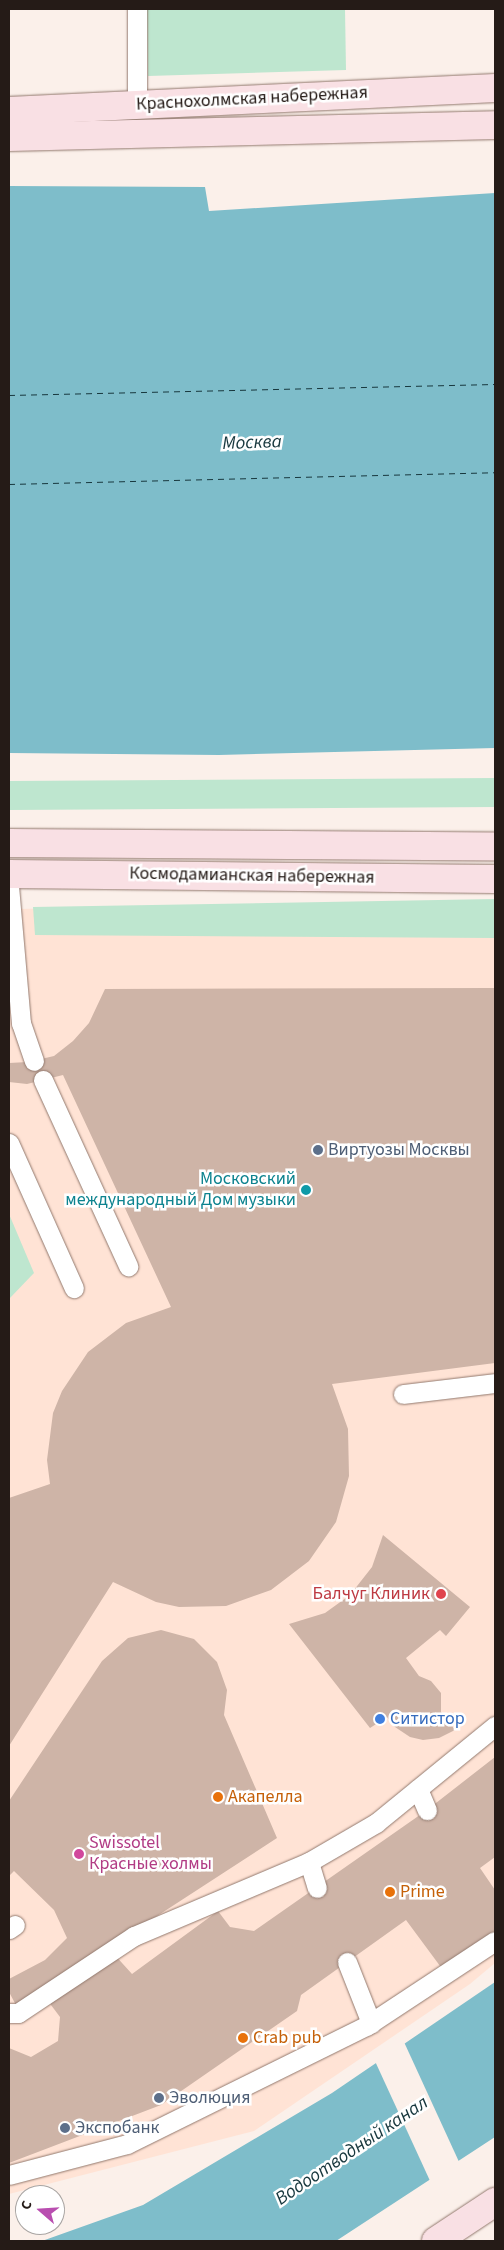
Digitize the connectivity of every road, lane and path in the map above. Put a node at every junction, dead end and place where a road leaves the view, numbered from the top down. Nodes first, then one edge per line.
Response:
1 (137, 9) edge
2 (495, 88) edge
3 (138, 105) junction
4 (9, 111) edge
5 (495, 125) edge
6 (9, 137) edge
7 (9, 843) edge
8 (495, 846) edge
9 (9, 874) edge
10 (495, 879) edge
11 (9, 886) edge
12 (15, 1024) edge
13 (34, 1061) dead end
14 (43, 1080) dead end
15 (9, 1143) edge
16 (128, 1266) dead end
17 (74, 1288) dead end
18 (495, 1384) edge
19 (403, 1394) dead end
20 (495, 1726) edge
21 (418, 1789) junction
22 (427, 1810) dead end
23 (310, 1862) junction
24 (317, 1888) dead end
25 (495, 1941) edge
26 (347, 1962) dead end
27 (9, 2012) edge
28 (371, 2023) junction
29 (9, 2176) edge
30 (495, 2202) edge
31 (436, 2241) edge

1 - 3 lane
2 - 3 main road, Краснохолмская набережная
3 - 4 main road, Краснохолмская набережная
5 - 6 main road, Краснохолмская набережная
7 - 8 main road, Космодамианская набережная
9 - 10 main road, Космодамианская набережная
11 - 12 lane
12 - 13 lane
14 - 16 lane
15 - 17 lane
18 - 19 lane
20 - 21 lane
21 - 22 lane
21 - 23 lane
23 - 24 lane
23 - 27 lane
25 - 28 lane
26 - 28 lane
28 - 29 lane
30 - 31 main road

